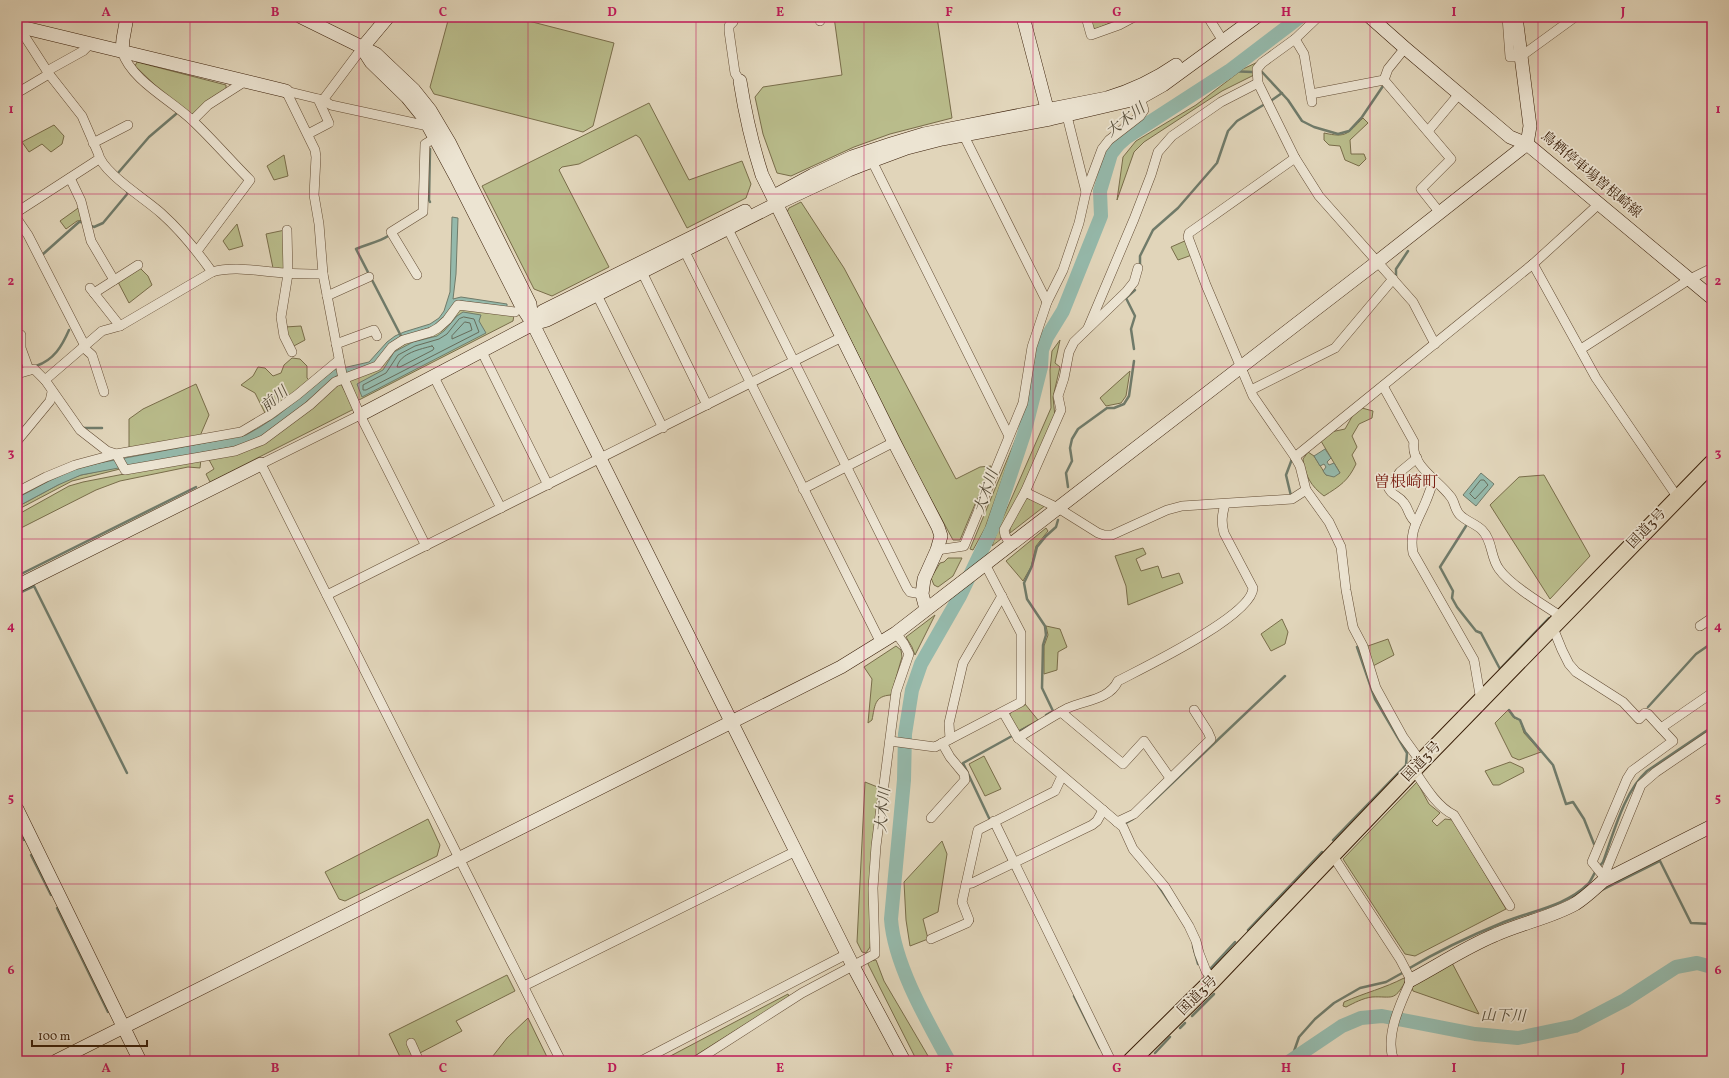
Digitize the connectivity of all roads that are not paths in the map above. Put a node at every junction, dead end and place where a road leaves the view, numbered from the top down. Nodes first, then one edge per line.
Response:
1 (127, 17) edge
2 (301, 17) edge
3 (388, 17) edge
4 (729, 17) edge
5 (1023, 17) edge
6 (1086, 17) edge
7 (1134, 17) edge
8 (1208, 17) edge
9 (1242, 17) edge
10 (1256, 17) edge
11 (1318, 17) edge
12 (1370, 17) edge
13 (1382, 17) edge
14 (1507, 17) edge
15 (1516, 17) edge
16 (1575, 17) edge
17 (17, 26) edge
18 (1221, 38) junction
19 (1295, 39) junction
20 (90, 44) junction
21 (362, 48) junction
22 (1405, 48) junction
23 (122, 51) junction
24 (1520, 57) junction
25 (48, 73) junction
26 (1384, 80) junction
27 (740, 81) joint
28 (244, 82) junction
29 (1258, 83) junction
30 (286, 91) junction
31 (17, 92) edge
32 (1459, 94) junction
33 (1140, 98) junction
34 (320, 99) junction
35 (1049, 114) junction
36 (1067, 116) junction
37 (193, 120) junction
38 (128, 125) dead end
39 (428, 126) junction
40 (1428, 131) junction
41 (308, 134) junction
42 (964, 136) junction
43 (435, 138) junction
44 (94, 142) junction
45 (1527, 144) junction
46 (1295, 158) junction
47 (99, 159) junction
48 (872, 161) junction
49 (70, 178) junction
50 (1086, 192) junction
51 (774, 201) junction
52 (1600, 203) junction
53 (17, 212) edge
54 (1440, 213) junction
55 (17, 219) edge
56 (728, 229) junction
57 (287, 230) dead end
58 (684, 250) junction
59 (197, 251) junction
60 (1377, 262) junction
61 (1533, 264) junction
62 (138, 265) dead end
63 (1138, 268) dead end
64 (1712, 268) edge
65 (212, 272) junction
66 (642, 272) junction
67 (288, 274) junction
68 (323, 274) junction
69 (417, 275) dead end
70 (369, 277) dead end
71 (1393, 279) junction
72 (1690, 279) junction
73 (114, 280) junction
74 (597, 295) junction
75 (327, 296) junction
76 (1712, 298) edge
77 (1047, 302) junction
78 (515, 312) dead end
79 (533, 324) junction
80 (120, 326) junction
81 (1088, 328) junction
82 (21, 335) dead end
83 (377, 336) dead end
84 (842, 337) junction
85 (336, 344) junction
86 (1435, 344) junction
87 (84, 346) junction
88 (1581, 349) junction
89 (481, 350) junction
90 (292, 352) dead end
91 (794, 362) junction
92 (1241, 367) junction
93 (29, 370) junction
94 (341, 370) junction
95 (17, 374) edge
96 (433, 375) junction
97 (45, 380) junction
98 (751, 384) junction
99 (1384, 386) junction
100 (1251, 390) junction
101 (52, 392) junction
102 (104, 392) dead end
103 (707, 405) junction
104 (360, 415) junction
105 (664, 428) junction
106 (1009, 436) junction
107 (17, 442) edge
108 (894, 442) junction
109 (1295, 457) junction
110 (1417, 458) junction
111 (599, 459) junction
112 (119, 460) junction
113 (260, 464) junction
114 (1712, 465) edge
115 (846, 467) junction
116 (1434, 480) junction
117 (548, 485) junction
118 (803, 489) junction
119 (1306, 490) junction
120 (17, 492) edge
121 (1025, 492) junction
122 (1678, 498) junction
123 (1225, 504) junction
124 (501, 508) junction
125 (1058, 508) junction
126 (1416, 522) junction
127 (1010, 544) junction
128 (426, 546) junction
129 (938, 550) junction
130 (985, 564) junction
131 (17, 586) edge
132 (922, 594) junction
133 (327, 595) junction
134 (1002, 596) junction
135 (926, 609) junction
136 (1712, 618) edge
137 (1557, 622) junction
138 (1700, 626) dead end
139 (896, 633) junction
140 (881, 643) junction
141 (1712, 692) edge
142 (1481, 701) junction
143 (1194, 710) dead end
144 (1003, 712) junction
145 (1062, 712) junction
146 (731, 724) junction
147 (1661, 728) junction
148 (1712, 734) edge
149 (1018, 738) junction
150 (946, 741) junction
151 (892, 742) junction
152 (1417, 766) junction
153 (1062, 776) junction
154 (1170, 778) junction
155 (17, 809) edge
156 (1103, 810) junction
157 (931, 818) dead end
158 (994, 821) junction
159 (1117, 822) junction
160 (1712, 826) edge
161 (796, 851) junction
162 (1333, 856) junction
163 (460, 859) junction
164 (1014, 862) junction
165 (1604, 879) junction
166 (966, 884) junction
167 (1510, 906) dead end
168 (931, 939) dead end
169 (847, 954) junction
170 (853, 966) junction
171 (1213, 980) junction
172 (1412, 980) junction
173 (524, 986) junction
174 (124, 1027) junction
175 (410, 1043) dead end
176 (56, 1061) edge
177 (140, 1061) edge
178 (419, 1061) edge
179 (561, 1061) edge
180 (641, 1061) edge
181 (696, 1061) edge
182 (904, 1061) edge
183 (1111, 1061) edge
184 (1132, 1061) edge
185 (1394, 1061) edge

1 - 23 street
2 - 21 street
3 - 21 street
4 - 27 street
5 - 35 street
6 - 7 street
8 - 18 street
9 - 18 street
10 - 18 street
11 - 19 street
12 - 22 street
13 - 45 street
14 - 24 street
15 - 24 street, 鳥栖停車場曽根崎線
16 - 24 street
17 - 20 street
17 - 25 street
18 - 33 street
18 - 35 street
19 - 26 street
19 - 29 street
20 - 23 street
20 - 25 street
21 - 34 street
21 - 39 street
21 - 79 street
22 - 26 street
22 - 32 street
23 - 28 street
23 - 37 street
24 - 45 street, 鳥栖停車場曽根崎線
25 - 31 street
25 - 44 street
26 - 40 street
27 - 51 street
28 - 30 street
28 - 37 street
29 - 46 street
29 - 81 street
30 - 34 street
30 - 41 street
32 - 40 street
32 - 45 street
33 - 36 street
33 - 50 street
34 - 39 street
34 - 41 street
35 - 36 street
35 - 42 street
35 - 51 street
36 - 50 street
37 - 59 street
38 - 44 street
39 - 43 street
40 - 54 street
41 - 68 street
42 - 48 street
42 - 77 street
43 - 69 street
43 - 79 street
44 - 47 street
45 - 52 street, 鳥栖停車場曽根崎線
45 - 54 street
46 - 60 street
46 - 92 street
47 - 49 street
47 - 59 street
48 - 51 street
48 - 106 street
49 - 53 street
49 - 73 street
50 - 77 street
51 - 56 street
51 - 79 street
51 - 84 street
52 - 61 street
52 - 72 street, 鳥栖停車場曽根崎線
54 - 60 street
55 - 87 street
56 - 58 street
56 - 91 street
57 - 67 street
58 - 66 street
58 - 98 street
59 - 65 street
60 - 71 street
60 - 92 street
61 - 86 street
61 - 88 street
62 - 73 street
63 - 81 street
64 - 72 street
65 - 67 street
65 - 80 street
66 - 74 street
66 - 103 street
67 - 68 street
67 - 90 street
68 - 75 street
70 - 75 street
71 - 86 street
71 - 100 street
72 - 76 street, 鳥栖停車場曽根崎線
72 - 88 street
73 - 80 street
74 - 79 street
74 - 105 street
75 - 85 street
77 - 106 street
78 - 94 street
79 - 89 street
79 - 111 street
80 - 87 street
81 - 121 street
82 - 93 street
83 - 85 street
84 - 91 street
84 - 108 street
85 - 94 street
86 - 99 street
87 - 97 street
87 - 102 street
88 - 122 street
89 - 96 street
89 - 117 street
91 - 98 street
91 - 115 street
92 - 100 street
92 - 125 street
93 - 95 street
93 - 97 street
94 - 104 street
94 - 112 street
94 - 112 street
96 - 104 street
96 - 124 street
97 - 101 street
98 - 103 street
98 - 118 street
99 - 109 street
99 - 110 street
100 - 109 street
101 - 107 street
101 - 112 street
103 - 105 street
104 - 113 street
104 - 128 street
105 - 111 street
106 - 129 street
108 - 115 street
108 - 129 street
109 - 119 street
110 - 116 street
110 - 126 street
111 - 117 street
111 - 146 street
112 - 120 street
113 - 131 street
113 - 133 street
114 - 122 highway, 国道3号
115 - 118 street
115 - 132 street
116 - 126 street
116 - 137 street
117 - 124 street
118 - 140 street
119 - 123 street
119 - 152 street
121 - 125 street
121 - 127 street
122 - 137 highway, 国道3号
123 - 125 street
123 - 145 street
124 - 128 street
125 - 127 street
126 - 142 street
127 - 130 street
128 - 133 street
129 - 132 street
130 - 134 street
130 - 135 street
132 - 135 street
133 - 163 street
134 - 144 street
134 - 150 street
135 - 139 street
136 - 138 street
137 - 142 highway, 国道3号
137 - 147 street
139 - 140 street
139 - 151 street
140 - 146 street
141 - 147 street
142 - 152 highway, 国道3号
143 - 154 street
144 - 149 street
144 - 150 street
145 - 149 street
145 - 154 street
146 - 161 street
146 - 163 street
147 - 165 street
148 - 165 street
149 - 153 street
150 - 151 street
150 - 157 street
151 - 170 street
152 - 162 highway, 国道3号
152 - 167 street
153 - 156 street
153 - 158 street
154 - 159 street
155 - 174 street
156 - 159 street
156 - 164 street
158 - 164 street
158 - 166 street
159 - 171 street
160 - 165 street
161 - 169 street
161 - 173 street
162 - 171 highway, 国道3号
162 - 172 street
163 - 173 street
163 - 174 street
164 - 166 street
164 - 183 street
165 - 172 street
166 - 168 street
169 - 170 street
169 - 180 street
170 - 181 street
170 - 182 street
171 - 184 highway, 国道3号
172 - 185 street
173 - 179 street
174 - 176 street
174 - 177 street
175 - 178 street

